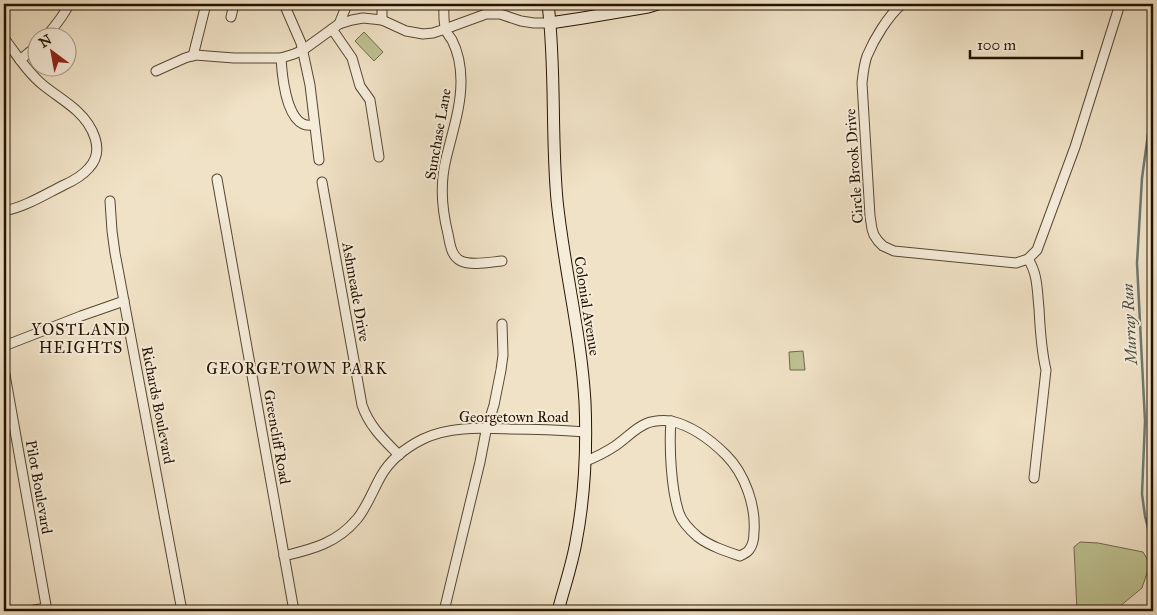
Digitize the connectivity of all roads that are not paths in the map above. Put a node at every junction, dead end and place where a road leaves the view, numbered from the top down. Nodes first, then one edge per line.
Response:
1 (69, 4) edge
2 (206, 4) edge
3 (234, 4) edge
4 (284, 4) edge
5 (349, 4) edge
6 (382, 4) edge
7 (444, 4) edge
8 (548, 4) edge
9 (658, 4) edge
10 (902, 4) edge
11 (1120, 4) edge
12 (231, 17) dead end
13 (382, 20) junction
14 (550, 22) junction
15 (336, 26) junction
16 (53, 28) edge
17 (446, 30) junction
18 (4, 38) edge
19 (303, 50) junction
20 (28, 53) edge
21 (193, 56) junction
22 (281, 58) junction
23 (20, 60) junction
24 (156, 71) dead end
25 (314, 125) junction
26 (379, 156) dead end
27 (319, 160) dead end
28 (217, 180) dead end
29 (322, 182) dead end
30 (110, 201) dead end
31 (4, 211) edge
32 (1028, 259) junction
33 (502, 261) dead end
34 (124, 301) junction
35 (502, 324) dead end
36 (4, 346) edge
37 (4, 369) edge
38 (671, 421) junction
39 (487, 428) junction
40 (586, 432) junction
41 (400, 455) junction
42 (586, 461) junction
43 (1034, 478) dead end
44 (284, 556) junction
45 (46, 609) edge
46 (28, 611) edge
47 (182, 611) edge
48 (294, 611) edge
49 (444, 611) edge
50 (558, 611) edge

1 - 16 street
2 - 21 street
3 - 12 street
4 - 19 street
5 - 15 street
6 - 13 street
7 - 17 street
8 - 14 main road, Colonial Avenue
9 - 14 main road
10 - 32 street, Circle Brook Drive
11 - 32 street
13 - 15 street
13 - 17 street
14 - 17 street
14 - 40 main road, Colonial Avenue
15 - 19 street
15 - 26 street
17 - 33 street, Sunchase Lane
18 - 23 street
19 - 22 street
19 - 25 street
20 - 23 street
21 - 22 street
21 - 24 street
22 - 25 street
23 - 31 street
25 - 27 street
28 - 44 street, Greencliff Road
29 - 41 street, Ashmeade Drive
30 - 34 street, Richards Boulevard
32 - 43 street
34 - 36 street
34 - 47 street, Richards Boulevard
35 - 39 street
37 - 45 street, Pilot Boulevard
38 - 38 street
38 - 42 street
39 - 40 street, Georgetown Road
39 - 41 street, Georgetown Road
39 - 49 street
40 - 42 main road, Colonial Avenue
41 - 44 street, Georgetown Road
42 - 50 main road, Colonial Avenue
44 - 48 street, Greencliff Road
45 - 46 street

